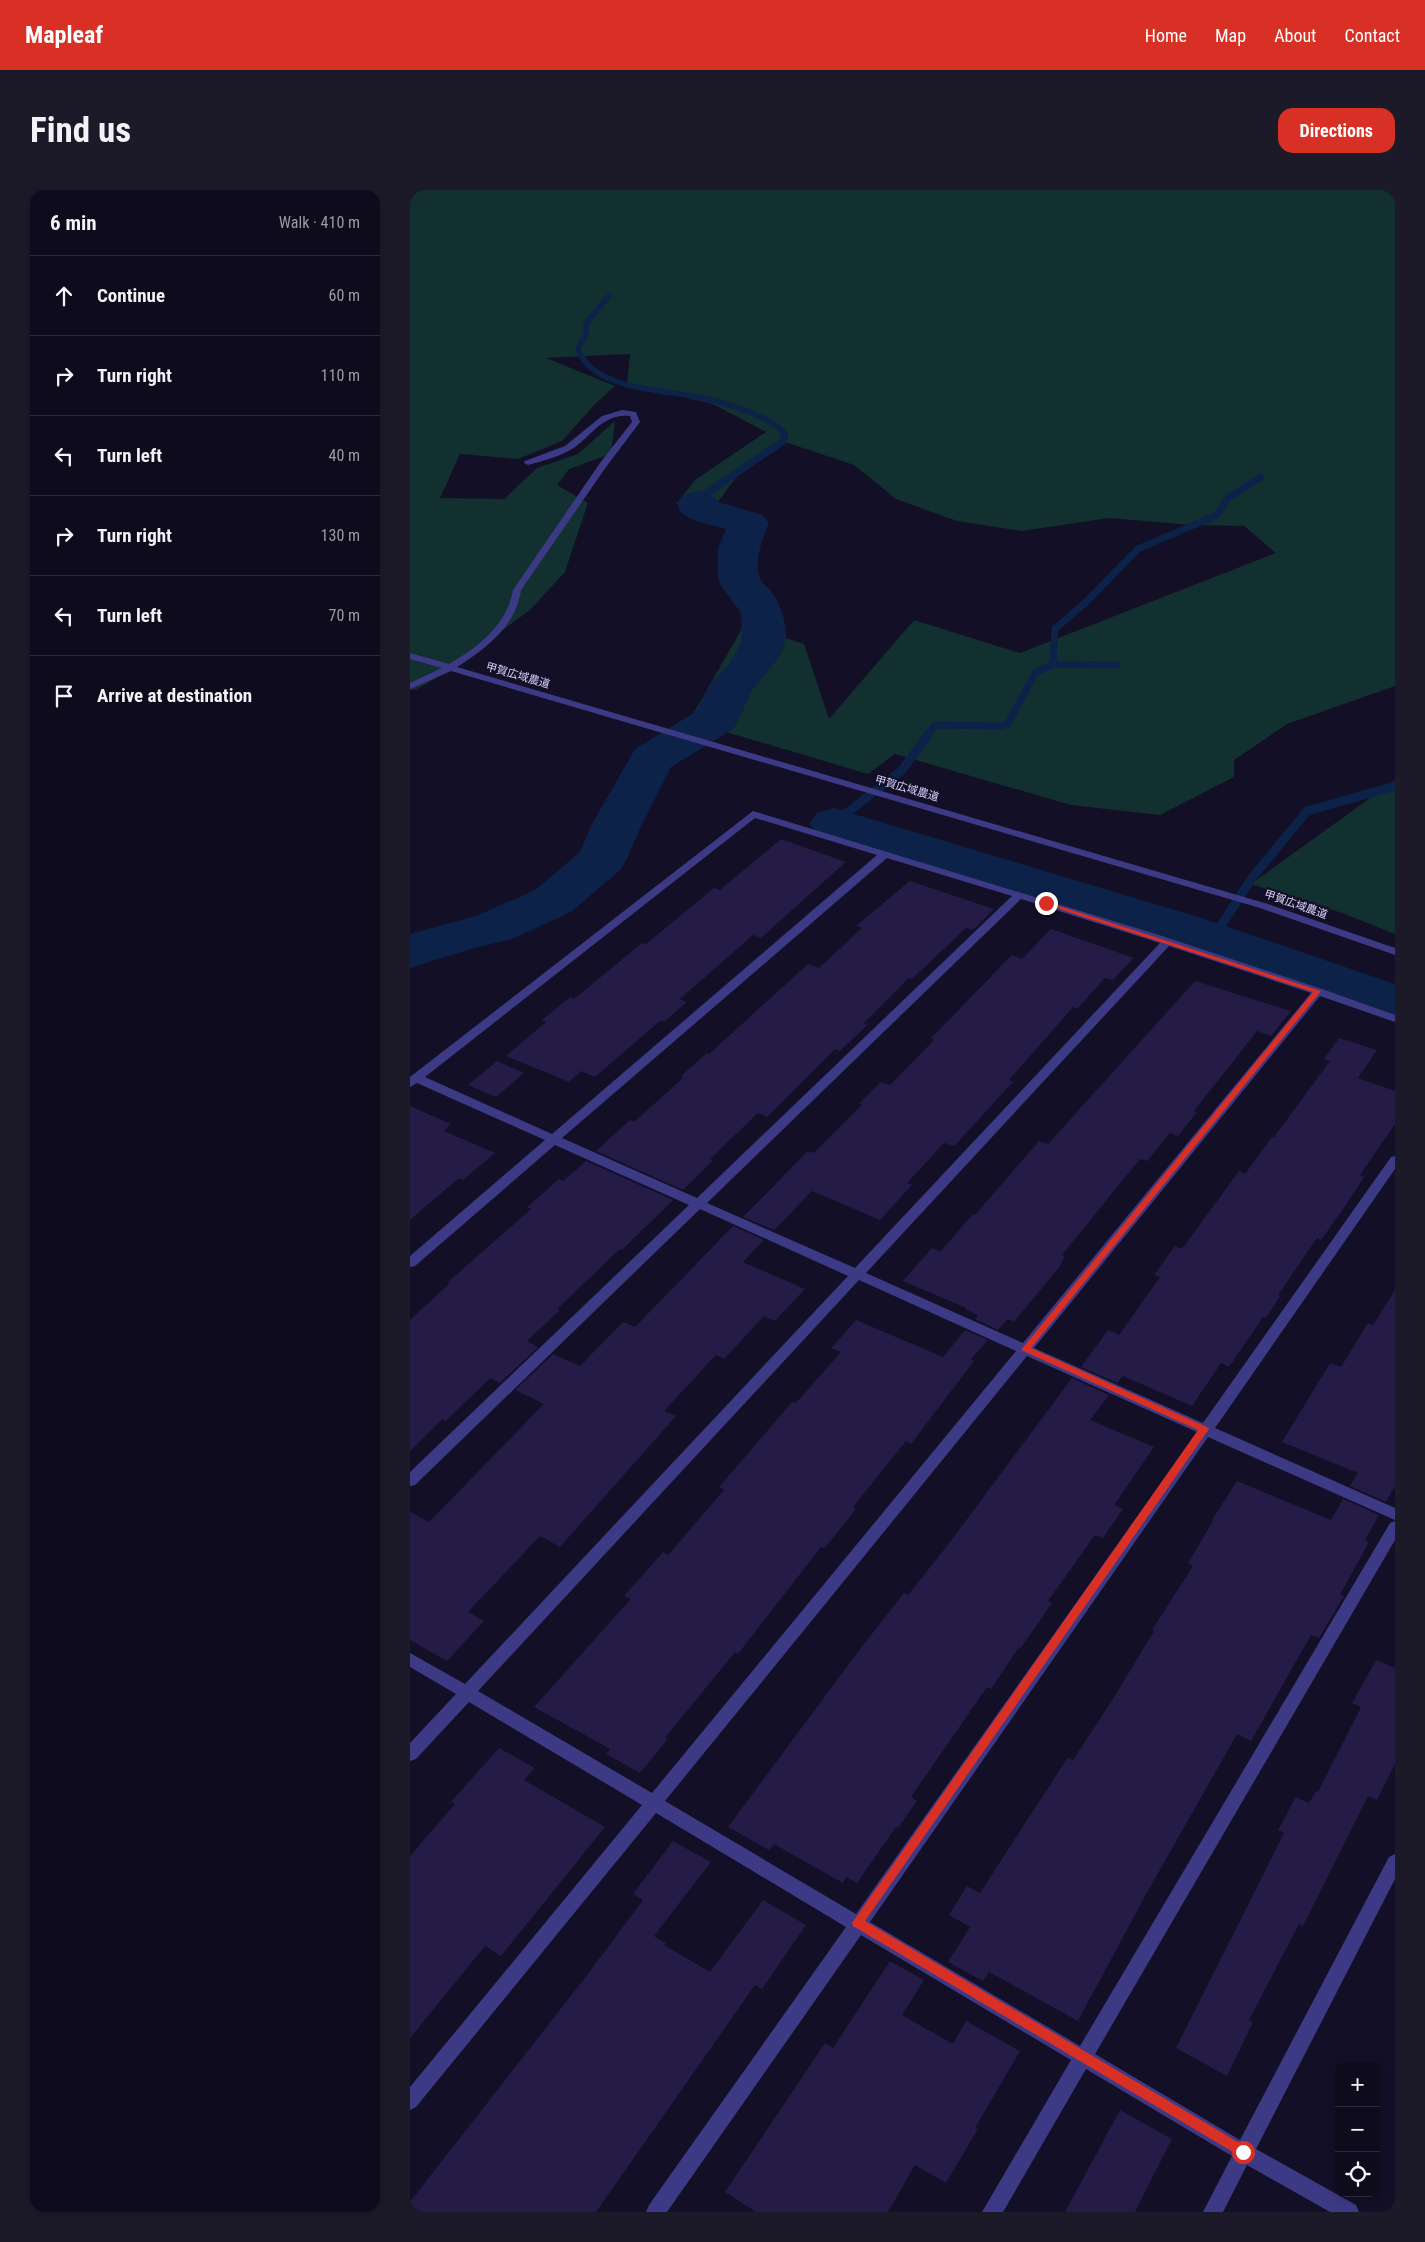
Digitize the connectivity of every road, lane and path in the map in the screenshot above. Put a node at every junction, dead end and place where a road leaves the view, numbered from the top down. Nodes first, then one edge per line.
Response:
1 (528, 463) dead end
2 (410, 656) edge
3 (448, 668) junction
4 (410, 686) edge
5 (885, 854) junction
6 (1019, 895) junction
7 (1166, 942) junction
8 (1395, 952) edge
9 (1318, 991) junction
10 (1395, 1019) edge
11 (413, 1081) edge
12 (553, 1138) junction
13 (1395, 1160) edge
14 (697, 1205) junction
15 (410, 1263) edge
16 (854, 1275) junction
17 (1025, 1350) junction
18 (1204, 1429) junction
19 (410, 1481) edge
20 (1395, 1514) edge
21 (1395, 1527) edge
22 (410, 1659) edge
23 (467, 1692) junction
24 (410, 1754) edge
25 (652, 1803) junction
26 (1395, 1862) edge
27 (857, 1923) junction
28 (1084, 2056) junction
29 (410, 2101) edge
30 (1243, 2152) junction
31 (656, 2212) edge
32 (992, 2212) edge
33 (1213, 2212) edge
34 (1349, 2212) edge

1 - 3 street
2 - 3 street, 甲賀広域農道
3 - 4 street
3 - 8 street, 甲賀広域農道
5 - 6 street
5 - 11 street
5 - 12 street
6 - 7 street
6 - 14 street
7 - 9 street
7 - 16 street
9 - 10 street
9 - 17 street
11 - 12 street
12 - 14 street
12 - 15 street
13 - 18 street
14 - 16 street
14 - 19 street
16 - 17 street
16 - 23 street
17 - 18 street
17 - 25 street
18 - 20 street
18 - 27 street
21 - 28 street
22 - 23 street
23 - 24 street
23 - 25 street
25 - 27 street
25 - 29 street
26 - 30 street
27 - 28 street
27 - 31 street
28 - 30 street
28 - 32 street
30 - 33 street
30 - 34 street

